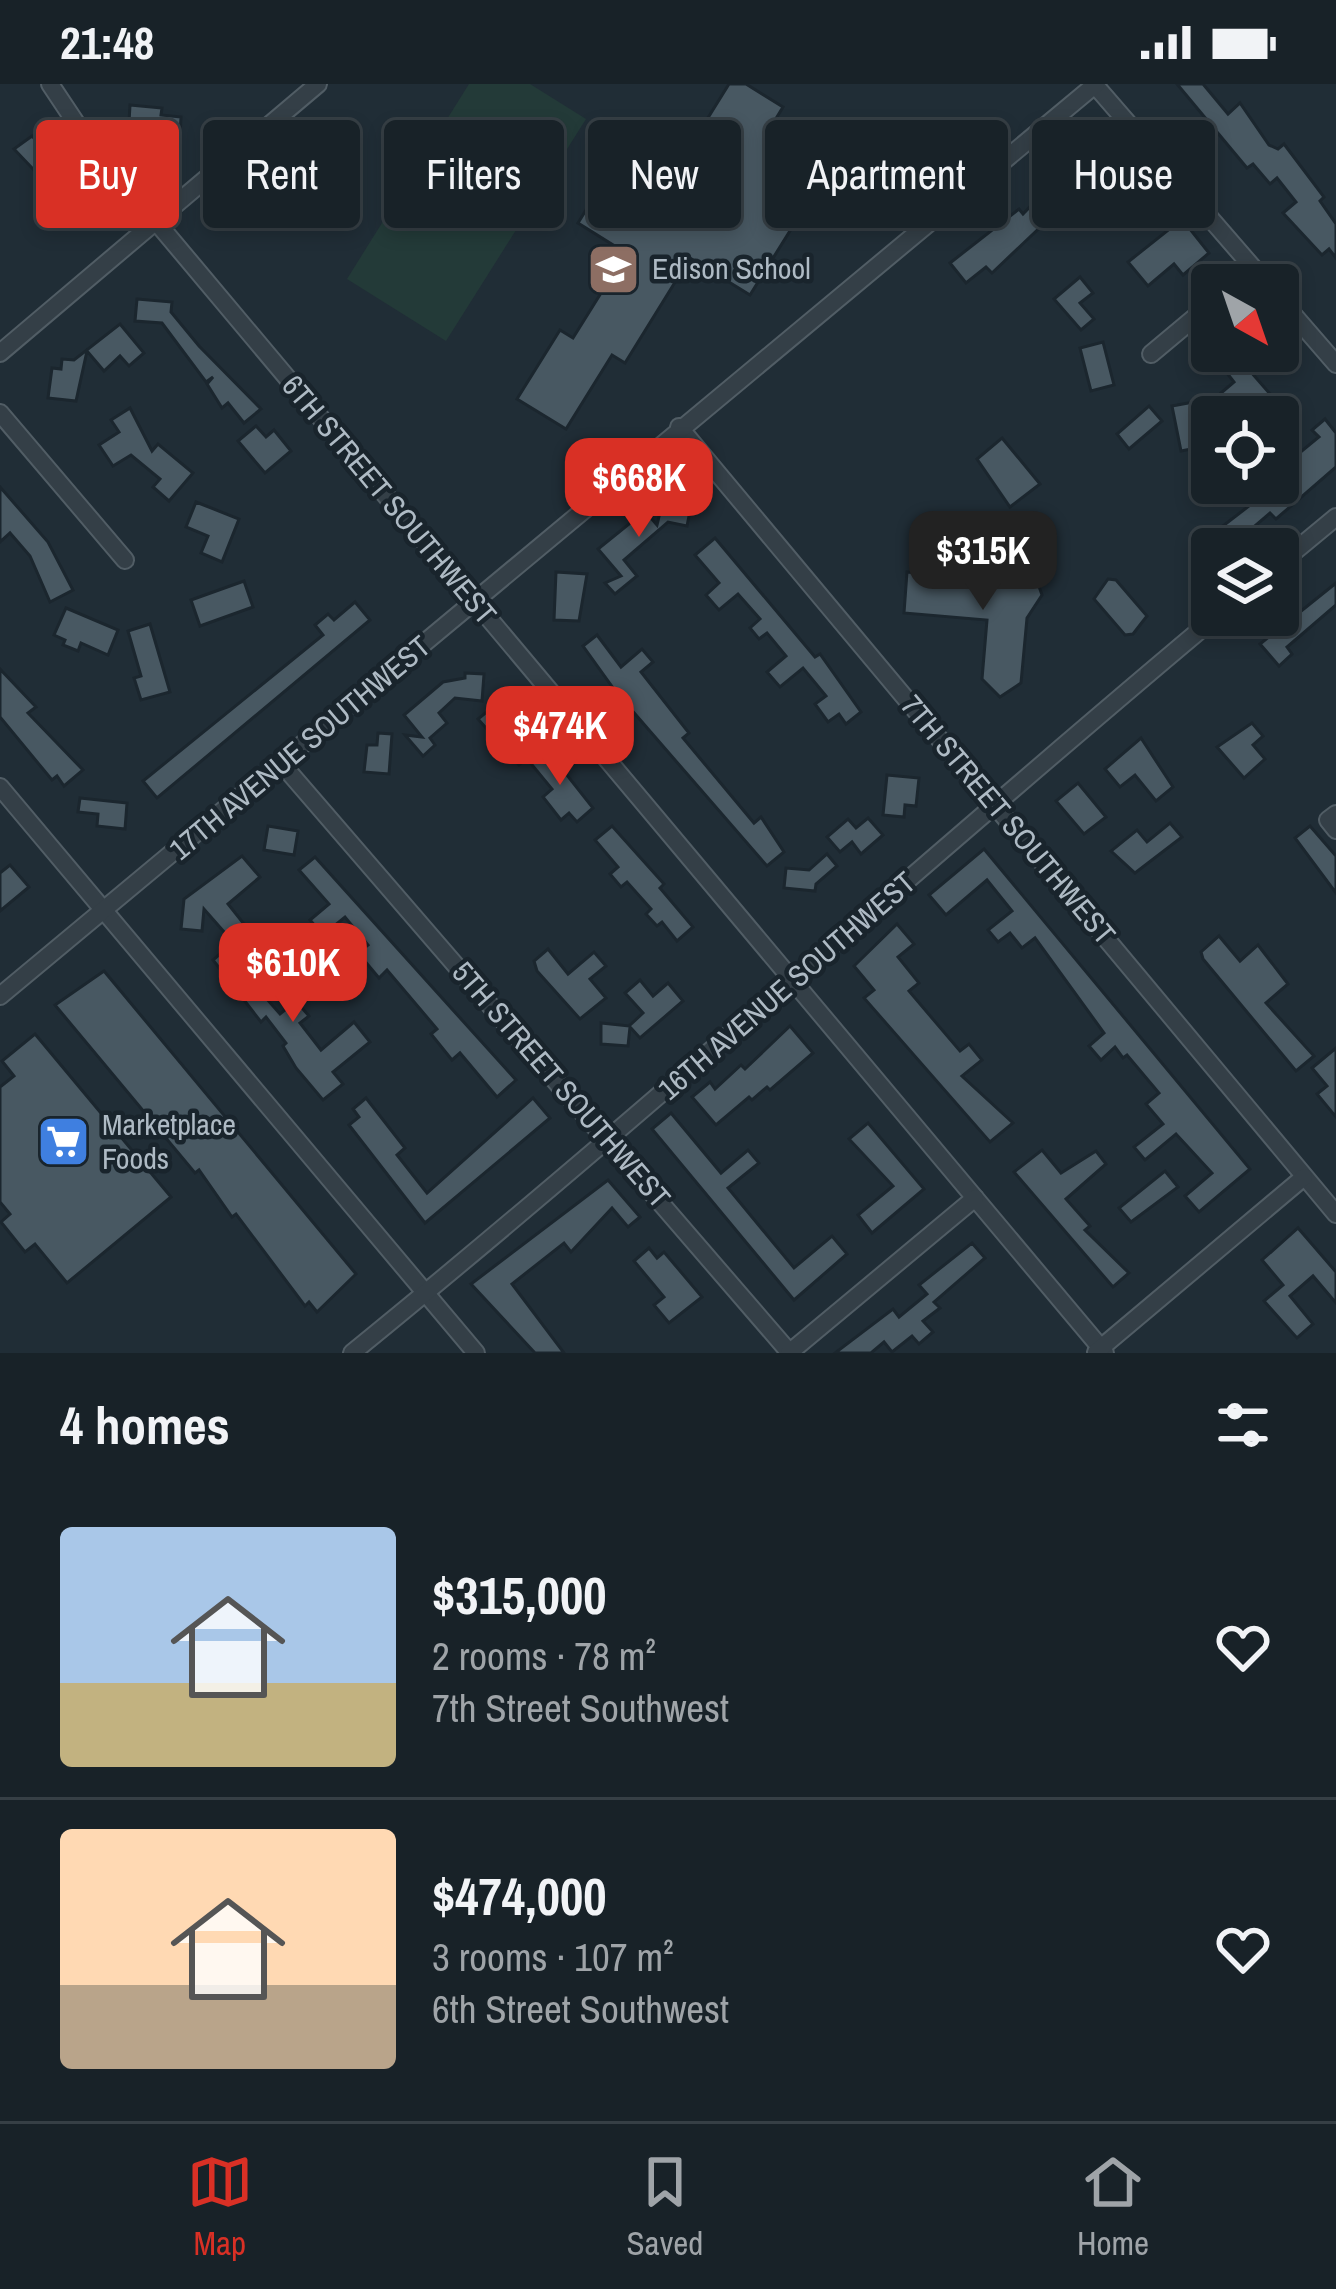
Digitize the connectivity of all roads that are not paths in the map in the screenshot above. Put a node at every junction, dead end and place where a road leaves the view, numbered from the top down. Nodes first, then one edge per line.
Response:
1 (50, 84) edge
2 (318, 84) edge
3 (1095, 84) edge
4 (74, 120) edge
5 (179, 201) edge
6 (148, 228) edge
7 (164, 228) edge
8 (1250, 264) edge
9 (1191, 321) edge
10 (1299, 321) edge
11 (0, 353) edge
12 (1151, 354) dead end
13 (1336, 364) edge
14 (0, 413) edge
15 (680, 427) junction
16 (1336, 517) edge
17 (1299, 548) edge
18 (125, 560) dead end
19 (472, 602) junction
20 (1193, 636) edge
21 (282, 764) junction
22 (0, 787) edge
23 (995, 803) junction
24 (106, 913) junction
25 (795, 982) junction
26 (0, 996) edge
27 (609, 1139) junction
28 (1304, 1177) junction
29 (975, 1198) junction
30 (1336, 1214) edge
31 (425, 1294) junction
32 (1100, 1351) edge
33 (352, 1353) edge
34 (476, 1353) edge
35 (789, 1353) edge

1 - 4 street, 6TH STREET SOUTHWEST
2 - 5 street
3 - 8 street
3 - 15 street, 17TH AVENUE SOUTHWEST
6 - 11 street
7 - 19 street, 6TH STREET SOUTHWEST
9 - 12 street
10 - 13 street
14 - 18 street
15 - 19 street, 17TH AVENUE SOUTHWEST
15 - 23 street, 7TH STREET SOUTHWEST
16 - 17 street
19 - 21 street, 17TH AVENUE SOUTHWEST
19 - 25 street, 6TH STREET SOUTHWEST
20 - 23 street, 16TH AVENUE SOUTHWEST
21 - 24 street, 17TH AVENUE SOUTHWEST
21 - 27 street, 5TH STREET SOUTHWEST
22 - 24 street
23 - 25 street, 16TH AVENUE SOUTHWEST
23 - 28 street, 7TH STREET SOUTHWEST
24 - 26 street, 17TH AVENUE SOUTHWEST
24 - 31 street
25 - 27 street, 16TH AVENUE SOUTHWEST
25 - 29 street, 6TH STREET SOUTHWEST
27 - 31 street, 16TH AVENUE SOUTHWEST
27 - 35 street, 5TH STREET SOUTHWEST
28 - 30 street, 7TH STREET SOUTHWEST
28 - 32 street
29 - 32 street, 6TH STREET SOUTHWEST
29 - 35 street
31 - 33 street, 16TH AVENUE SOUTHWEST
31 - 34 street

